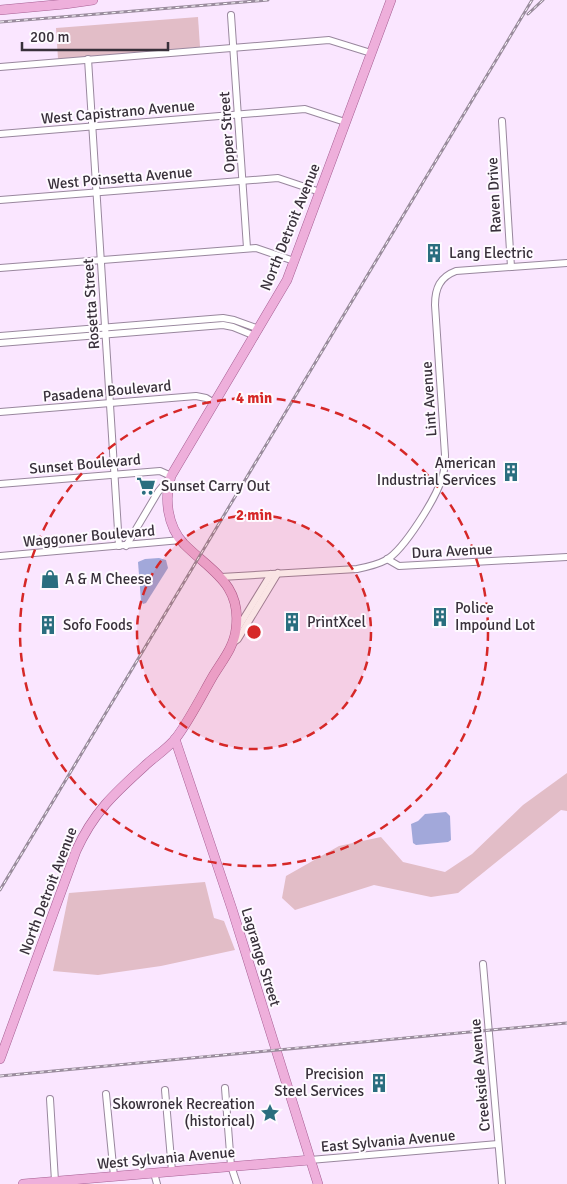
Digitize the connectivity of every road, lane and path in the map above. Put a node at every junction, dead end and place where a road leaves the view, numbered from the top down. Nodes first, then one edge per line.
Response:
1 (93, 0) edge
2 (391, 0) edge
3 (0, 10) edge
4 (231, 15) dead end
5 (234, 48) junction
6 (371, 53) junction
7 (88, 59) junction
8 (0, 67) edge
9 (238, 115) junction
10 (502, 121) dead end
11 (346, 122) junction
12 (92, 126) junction
13 (0, 134) edge
14 (242, 181) junction
15 (97, 192) junction
16 (320, 192) junction
17 (0, 200) edge
18 (247, 248) junction
19 (101, 260) junction
20 (294, 261) junction
21 (567, 263) edge
22 (511, 267) junction
23 (0, 268) edge
24 (106, 331) junction
25 (257, 333) junction
26 (0, 336) edge
27 (33, 337) junction
28 (0, 343) edge
29 (214, 403) junction
30 (110, 404) junction
31 (0, 412) edge
32 (116, 474) junction
33 (171, 476) junction
34 (0, 484) edge
35 (181, 540) junction
36 (123, 546) junction
37 (0, 556) edge
38 (567, 556) edge
39 (387, 559) junction
40 (271, 574) junction
41 (278, 574) junction
42 (221, 577) junction
43 (236, 632) junction
44 (234, 642) junction
45 (175, 739) junction
46 (483, 964) dead end
47 (0, 1059) edge
48 (225, 1088) dead end
49 (165, 1090) dead end
50 (106, 1094) dead end
51 (50, 1099) dead end
52 (498, 1144) junction
53 (310, 1160) junction
54 (231, 1166) junction
55 (172, 1171) junction
56 (154, 1173) junction
57 (114, 1176) junction
58 (55, 1181) junction
59 (77, 1182) edge
60 (23, 1184) edge
61 (158, 1184) edge
62 (237, 1184) edge
63 (318, 1184) edge
64 (502, 1184) edge

1 - 3 main road
2 - 6 main road, North Detroit Avenue
4 - 5 street, Opper Street
5 - 6 street
5 - 7 street
5 - 9 street, Opper Street
6 - 11 main road, North Detroit Avenue
7 - 8 street
7 - 12 street, Rosetta Street
9 - 11 street, West Capistrano Avenue
9 - 12 street, West Capistrano Avenue
9 - 14 street, Opper Street
10 - 22 street, Raven Drive
11 - 16 main road, North Detroit Avenue
12 - 13 street, West Capistrano Avenue
12 - 15 street, Rosetta Street
14 - 15 street, West Poinsetta Avenue
14 - 16 street, West Poinsetta Avenue
14 - 18 street, Opper Street
15 - 17 street, West Poinsetta Avenue
15 - 19 street, Rosetta Street
16 - 20 main road, North Detroit Avenue
18 - 19 street
18 - 20 street
19 - 23 street
19 - 24 street, Rosetta Street
20 - 25 main road, North Detroit Avenue
21 - 22 street
22 - 39 street, Lint Avenue
24 - 25 street
24 - 27 street
24 - 30 street, Rosetta Street
25 - 29 main road, North Detroit Avenue
26 - 27 street
27 - 28 street
29 - 30 street, Pasadena Boulevard
29 - 33 main road, North Detroit Avenue
30 - 31 street, Pasadena Boulevard
30 - 32 street, Rosetta Street
32 - 33 street, Sunset Boulevard
32 - 34 street, Sunset Boulevard
32 - 36 street, Rosetta Street
33 - 35 main road, North Detroit Avenue
33 - 36 street, North Detroit Avenue
35 - 36 street, Waggoner Boulevard
35 - 42 main road, North Detroit Avenue
36 - 37 street, Waggoner Boulevard
38 - 39 street, Dura Avenue
39 - 41 street
40 - 41 street
40 - 42 street
40 - 43 street
41 - 44 street
42 - 43 main road, North Detroit Avenue
43 - 44 main road, North Detroit Avenue
44 - 45 main road, North Detroit Avenue
45 - 47 main road, North Detroit Avenue
45 - 53 main road, Lagrange Street
46 - 52 street, Creekside Avenue
48 - 54 street
49 - 55 street
50 - 57 street
51 - 58 street
52 - 53 street, East Sylvania Avenue
52 - 64 street, Creekside Avenue
53 - 54 main road, West Sylvania Avenue
53 - 63 main road, Lagrange Street
54 - 55 main road, West Sylvania Avenue
54 - 62 street
55 - 56 main road, West Sylvania Avenue
56 - 57 main road, West Sylvania Avenue
56 - 61 street
57 - 59 main road, West Sylvania Avenue
58 - 59 main road, West Sylvania Avenue
58 - 60 main road, West Sylvania Avenue

